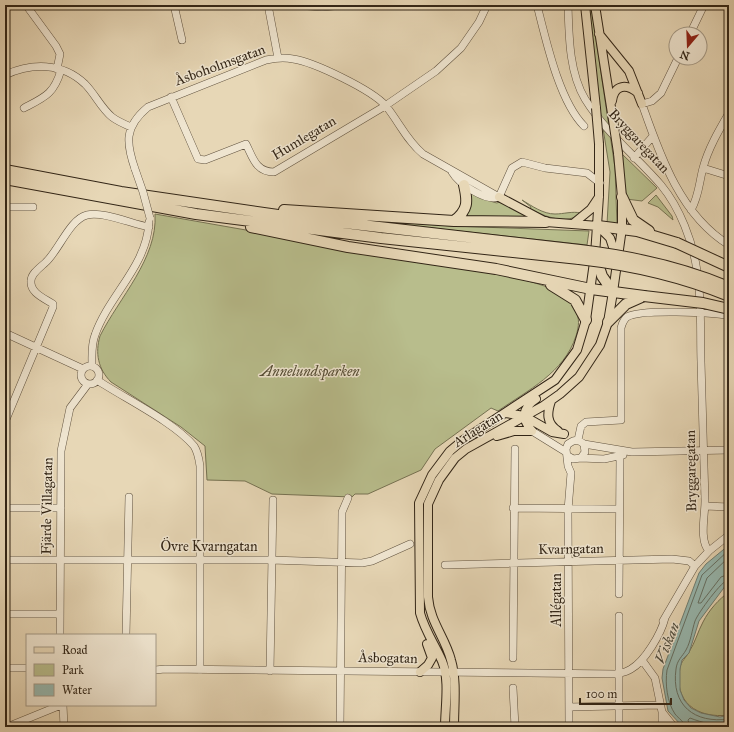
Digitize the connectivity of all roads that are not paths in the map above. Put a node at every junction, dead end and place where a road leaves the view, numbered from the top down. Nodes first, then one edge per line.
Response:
1 (26, 5) edge
2 (174, 5) edge
3 (268, 5) edge
4 (293, 5) edge
5 (346, 5) edge
6 (487, 5) edge
7 (536, 5) edge
8 (568, 5) edge
9 (585, 5) edge
10 (595, 5) edge
11 (704, 5) edge
12 (694, 26) edge
13 (599, 34) junction
14 (182, 40) dead end
15 (278, 58) junction
16 (674, 66) edge
17 (59, 69) junction
18 (5, 75) edge
19 (638, 93) junction
20 (171, 97) junction
21 (642, 104) junction
22 (385, 106) junction
23 (24, 108) dead end
24 (611, 109) junction
25 (729, 113) edge
26 (584, 126) dead end
27 (131, 127) junction
28 (653, 136) junction
29 (634, 158) junction
30 (703, 168) junction
31 (5, 170) edge
32 (452, 172) junction
33 (729, 176) edge
34 (5, 179) edge
35 (600, 183) junction
36 (464, 185) junction
37 (599, 196) junction
38 (499, 197) junction
39 (622, 197) junction
40 (190, 203) junction
41 (5, 207) edge
42 (33, 207) dead end
43 (692, 210) junction
44 (196, 214) junction
45 (454, 221) junction
46 (546, 222) junction
47 (574, 223) junction
48 (149, 226) junction
49 (598, 226) junction
50 (622, 228) junction
51 (657, 237) junction
52 (729, 245) edge
53 (579, 254) junction
54 (595, 255) junction
55 (618, 261) junction
56 (729, 267) edge
57 (544, 281) junction
58 (729, 286) edge
59 (591, 289) junction
60 (613, 292) junction
61 (699, 293) junction
62 (644, 296) junction
63 (729, 296) edge
64 (729, 309) edge
65 (700, 313) junction
66 (719, 314) junction
67 (729, 316) edge
68 (586, 320) junction
69 (608, 322) junction
70 (5, 333) edge
71 (35, 348) junction
72 (92, 366) junction
73 (83, 369) junction
74 (98, 380) junction
75 (555, 380) junction
76 (88, 384) junction
77 (551, 401) junction
78 (8, 403) edge
79 (506, 413) junction
80 (524, 416) junction
81 (5, 422) edge
82 (532, 431) junction
83 (564, 434) junction
84 (579, 442) junction
85 (476, 443) junction
86 (514, 449) dead end
87 (704, 450) junction
88 (729, 450) edge
89 (632, 452) junction
90 (567, 454) junction
91 (620, 457) junction
92 (579, 459) junction
93 (571, 473) junction
94 (129, 497) dead end
95 (348, 498) dead end
96 (273, 500) dead end
97 (705, 506) junction
98 (729, 506) edge
99 (5, 508) edge
100 (61, 508) junction
101 (513, 508) junction
102 (618, 509) junction
103 (568, 510) junction
104 (729, 535) edge
105 (410, 544) dead end
106 (709, 551) junction
107 (128, 559) junction
108 (5, 560) edge
109 (59, 560) junction
110 (201, 560) junction
111 (271, 560) junction
112 (341, 562) junction
113 (568, 562) junction
114 (619, 562) junction
115 (513, 563) junction
116 (445, 565) dead end
117 (695, 566) junction
118 (619, 594) dead end
119 (5, 614) edge
120 (60, 614) junction
121 (619, 616) dead end
122 (426, 631) junction
123 (60, 634) edge
124 (126, 634) edge
125 (513, 658) dead end
126 (642, 660) junction
127 (5, 668) edge
128 (26, 668) edge
129 (156, 670) edge
130 (200, 670) junction
131 (340, 670) junction
132 (270, 671) junction
133 (420, 672) junction
134 (449, 672) junction
135 (620, 673) junction
136 (568, 674) junction
137 (513, 688) dead end
138 (60, 706) edge
139 (62, 706) edge
140 (569, 707) junction
141 (620, 707) junction
142 (661, 708) junction
143 (7, 727) edge
144 (64, 727) edge
145 (340, 727) edge
146 (445, 727) edge
147 (454, 727) edge
148 (515, 727) edge
149 (569, 727) edge
150 (619, 727) edge
151 (662, 727) edge
152 (674, 727) edge

1 - 17 street
2 - 14 street
3 - 15 street
4 - 5 street
6 - 22 street
7 - 26 street
8 - 29 street, Bryggaregatan
9 - 35 main road, Arlagatan, bridge
10 - 13 main road, Arlagatan
11 - 12 street
13 - 19 main road
13 - 24 main road, Arlagatan
15 - 20 street, Åsboholmsgatan
15 - 22 street, Åsboholmsgatan
16 - 21 street
17 - 18 street
17 - 23 street
17 - 27 street
19 - 21 main road
19 - 24 main road
20 - 22 street, Humlegatan
20 - 27 street, Åsboholmsgatan
21 - 28 street
22 - 32 street, Åsboholmsgatan
24 - 39 main road, Arlagatan, bridge
25 - 30 street
27 - 48 street, bridge
28 - 29 street
28 - 43 street
29 - 61 street, Bryggaregatan
30 - 33 street
30 - 43 street
31 - 40 highway
32 - 36 street, Åsboholmsgatan
32 - 38 street, Åsboholmsgatan
34 - 44 highway
35 - 37 main road, Arlagatan
35 - 38 street
36 - 38 street, Åsboholmsgatan
36 - 45 highway
37 - 47 main road
37 - 49 main road, Arlagatan
38 - 46 main road
39 - 50 main road, Arlagatan
39 - 51 highway
40 - 45 highway
40 - 53 highway
41 - 42 street
43 - 52 street
44 - 53 highway
44 - 57 highway
45 - 46 highway
46 - 47 main road
47 - 49 main road
48 - 71 street
48 - 72 street
49 - 50 highway
49 - 54 main road, Arlagatan
49 - 55 main road
50 - 51 highway
50 - 55 main road, Arlagatan
51 - 56 highway, bridge
53 - 58 highway, bridge
53 - 63 highway, bridge
54 - 59 main road, Arlagatan
54 - 60 highway
55 - 60 main road, Arlagatan
57 - 59 highway
57 - 68 highway
59 - 60 highway
59 - 68 main road, Arlagatan
60 - 62 highway
60 - 69 main road, Arlagatan
61 - 65 street, Bryggaregatan
61 - 66 street, Bryggaregatan
62 - 64 highway, bridge
62 - 69 highway
65 - 66 street
65 - 84 street
65 - 87 street, Bryggaregatan
66 - 67 street
68 - 75 main road, Arlagatan
69 - 77 main road, Arlagatan
70 - 71 street
71 - 73 street
71 - 78 street
72 - 73 street
72 - 74 street
73 - 76 street
74 - 76 street
74 - 110 street
75 - 79 main road, Arlagatan
75 - 80 main road
76 - 100 street, Fjärde Villagatan
77 - 80 main road, Arlagatan
77 - 83 main road
78 - 81 street
79 - 80 main road
79 - 122 main road, Arlagatan
80 - 82 main road
80 - 83 main road
80 - 85 main road, Arlagatan
82 - 85 main road
82 - 90 street
83 - 84 street
84 - 89 street
84 - 90 street
84 - 92 street
85 - 134 main road, Arlagatan
86 - 101 street
87 - 88 street
87 - 89 street
87 - 97 street, Bryggaregatan
89 - 91 street
90 - 92 street
90 - 93 street, Allégatan
91 - 92 street
91 - 102 street
92 - 93 street, Allégatan
93 - 103 street, Allégatan
94 - 107 street
95 - 112 street
96 - 111 street
97 - 98 street
97 - 106 street, Bryggaregatan
99 - 100 street
100 - 109 street, Fjärde Villagatan
101 - 103 street
101 - 115 street
102 - 103 street
102 - 114 street
103 - 113 street, Allégatan
104 - 106 street
105 - 112 street, Övre Kvarngatan
106 - 117 street
107 - 109 street, Övre Kvarngatan
107 - 110 street, Övre Kvarngatan
107 - 124 street
108 - 109 street, Övre Kvarngatan
109 - 120 street, Fjärde Villagatan
110 - 111 street, Övre Kvarngatan
110 - 130 street
111 - 112 street, Övre Kvarngatan
111 - 132 street
112 - 131 street
113 - 114 street, Kvarngatan
113 - 115 street, Kvarngatan
113 - 136 street, Allégatan
114 - 117 street, Kvarngatan
114 - 118 street
115 - 116 street, Kvarngatan
115 - 125 street
117 - 126 street
119 - 120 street
120 - 123 street, Fjärde Villagatan
121 - 135 street
122 - 133 main road
122 - 134 main road, Arlagatan
126 - 135 street
126 - 142 street
127 - 128 street
129 - 130 street, Åsbogatan
130 - 132 street, Åsbogatan
131 - 132 street, Åsbogatan
131 - 133 street, Åsbogatan
131 - 145 street
133 - 134 street, Åsbogatan
134 - 136 street, Åsbogatan
134 - 146 main road
134 - 147 main road
135 - 136 street, Åsbogatan
135 - 141 street
136 - 140 street, Allégatan
137 - 148 street
138 - 143 street
139 - 144 street
140 - 141 street
140 - 149 street, Allégatan
141 - 142 street
141 - 150 street
142 - 151 street
142 - 152 street

